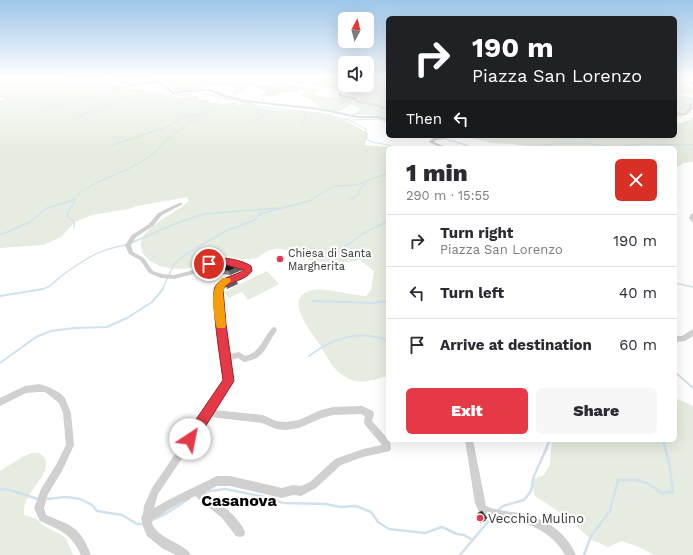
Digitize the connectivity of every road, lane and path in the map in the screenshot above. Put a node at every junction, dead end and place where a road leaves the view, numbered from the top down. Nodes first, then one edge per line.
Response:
1 (263, 103) edge
2 (365, 103) edge
3 (693, 104) edge
4 (386, 109) edge
5 (677, 115) edge
6 (386, 120) edge
7 (440, 138) edge
8 (447, 138) edge
9 (450, 139) dead end
10 (440, 146) edge
11 (181, 204) dead end
12 (693, 215) edge
13 (693, 220) edge
14 (274, 330) dead end
15 (693, 332) edge
16 (677, 339) edge
17 (226, 358) junction
18 (0, 402) edge
19 (208, 413) junction
20 (469, 442) edge
21 (196, 491) junction
22 (146, 518) junction
23 (240, 532) dead end
24 (86, 555) edge
25 (186, 555) edge
26 (571, 555) edge

1 - 6 street
2 - 4 street
3 - 5 street
7 - 10 street
8 - 9 street
11 - 17 street
12 - 13 street
14 - 17 street
15 - 16 street
17 - 19 street
18 - 24 street
19 - 21 street
19 - 22 street
20 - 26 street
21 - 22 street
21 - 23 street
22 - 25 street

